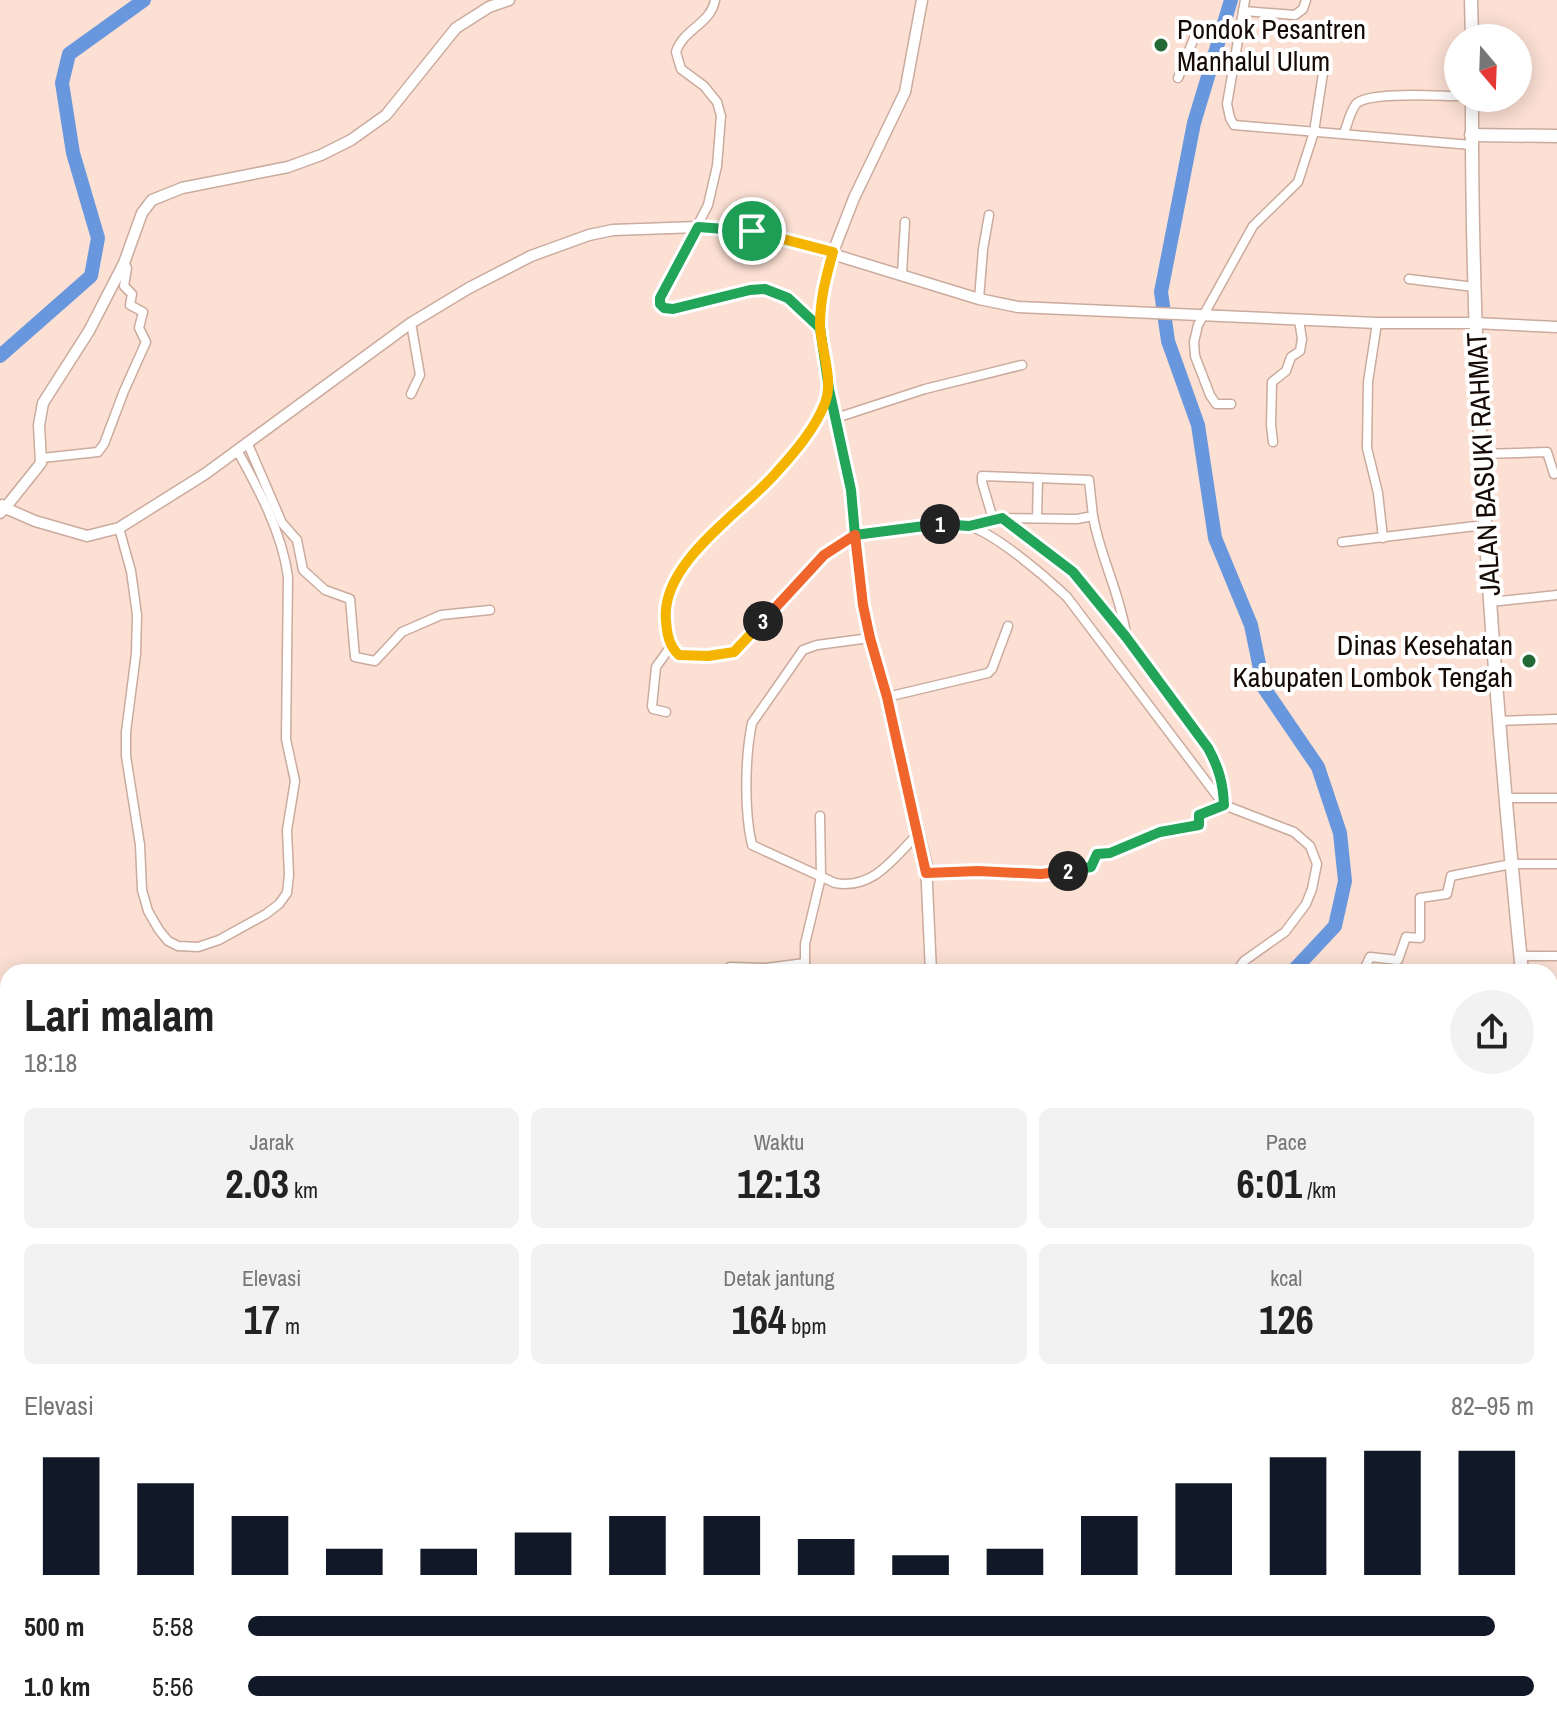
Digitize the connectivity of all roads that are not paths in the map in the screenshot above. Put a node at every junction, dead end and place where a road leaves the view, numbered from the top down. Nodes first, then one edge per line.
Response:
1 (509, 0) edge
2 (715, 0) edge
3 (919, 0) edge
4 (1245, 0) edge
5 (1306, 0) edge
6 (1471, 0) edge
7 (1243, 11) junction
8 (1472, 24) edge
9 (1238, 39) junction
10 (1325, 60) dead end
11 (1178, 78) dead end
12 (1444, 96) edge
13 (1472, 112) edge
14 (1314, 132) junction
15 (1344, 134) junction
16 (1557, 136) edge
17 (1471, 140) junction
18 (989, 215) dead end
19 (905, 222) dead end
20 (698, 227) junction
21 (833, 252) junction
22 (124, 263) junction
23 (902, 274) junction
24 (1409, 279) dead end
25 (1474, 287) junction
26 (979, 299) junction
27 (1202, 316) junction
28 (1299, 320) junction
29 (411, 323) junction
30 (1377, 323) junction
31 (1475, 323) junction
32 (1557, 327) edge
33 (820, 328) junction
34 (1022, 365) dead end
35 (829, 391) junction
36 (411, 394) dead end
37 (1231, 404) dead end
38 (836, 418) junction
39 (247, 442) junction
40 (1273, 442) dead end
41 (237, 450) junction
42 (1481, 454) junction
43 (42, 458) junction
44 (1554, 474) dead end
45 (1038, 478) junction
46 (2, 508) edge
47 (1093, 516) junction
48 (998, 518) junction
49 (1037, 518) junction
50 (1484, 525) junction
51 (969, 526) junction
52 (119, 528) junction
53 (855, 535) junction
54 (1383, 538) junction
55 (1342, 542) dead end
56 (1557, 595) edge
57 (1490, 602) junction
58 (490, 610) dead end
59 (1008, 626) dead end
60 (1126, 637) junction
61 (870, 638) junction
62 (671, 646) junction
63 (887, 697) junction
64 (666, 712) dead end
65 (1557, 719) edge
66 (1498, 721) junction
67 (1506, 798) junction
68 (1557, 798) edge
69 (1224, 805) junction
70 (820, 816) dead end
71 (919, 833) junction
72 (1511, 864) junction
73 (1557, 864) edge
74 (926, 873) junction
75 (821, 877) junction
76 (1521, 956) junction
77 (1557, 956) edge
78 (805, 964) edge
79 (931, 964) edge
80 (1242, 964) edge
81 (1367, 964) edge
82 (1522, 964) edge

1 - 22 street
2 - 20 street
3 - 21 street
4 - 7 street
5 - 7 street
6 - 8 main road
7 - 9 street
9 - 11 street
9 - 14 street
10 - 14 street
12 - 15 street
13 - 17 main road, JALAN BASUKI RAHMAT
14 - 15 street
14 - 27 street
15 - 17 street
16 - 17 main road
17 - 25 main road, JALAN BASUKI RAHMAT
18 - 26 street
19 - 23 street
20 - 21 street
20 - 29 street
20 - 33 street
21 - 23 street
21 - 33 street
22 - 43 street
22 - 43 street
23 - 26 street
24 - 25 street
25 - 31 main road, JALAN BASUKI RAHMAT
26 - 27 street
27 - 28 street
27 - 37 street
28 - 30 street
28 - 40 street
29 - 36 street
29 - 39 street
30 - 31 street
30 - 54 street
31 - 32 street
31 - 42 main road, JALAN BASUKI RAHMAT
33 - 35 street
34 - 38 street
35 - 38 street
35 - 62 street
38 - 53 street
39 - 41 street
39 - 58 street
41 - 52 street
41 - 52 street
42 - 44 street
42 - 50 main road, JALAN BASUKI RAHMAT
43 - 46 street
45 - 47 street
45 - 48 street
45 - 49 street
46 - 52 street
47 - 49 street
47 - 60 street
48 - 49 street
48 - 51 street
48 - 60 street
50 - 54 street
50 - 57 main road, JALAN BASUKI RAHMAT
51 - 53 street
51 - 69 street
53 - 61 street
53 - 62 street
54 - 55 street
56 - 57 street
57 - 66 main road, JALAN BASUKI RAHMAT
59 - 63 street
60 - 69 street
61 - 63 street
61 - 75 street
62 - 64 street
63 - 71 street
65 - 66 street
66 - 67 main road, JALAN BASUKI RAHMAT
67 - 68 street
67 - 72 main road, JALAN BASUKI RAHMAT
69 - 74 street
69 - 80 street
70 - 75 street
71 - 74 street
71 - 75 street
72 - 73 street
72 - 76 main road, JALAN BASUKI RAHMAT
72 - 81 street
74 - 79 street
75 - 78 street
76 - 77 street
76 - 82 main road, JALAN BASUKI RAHMAT

